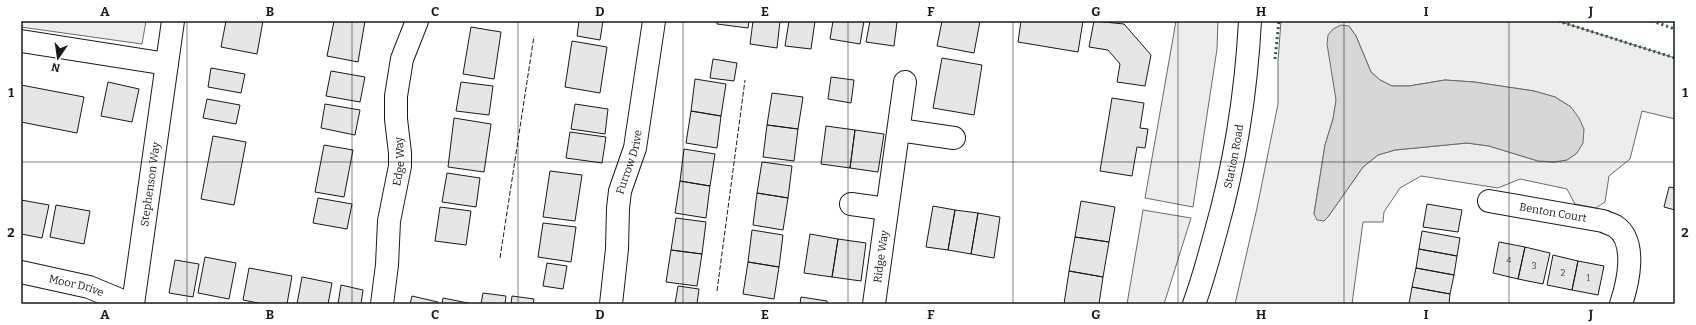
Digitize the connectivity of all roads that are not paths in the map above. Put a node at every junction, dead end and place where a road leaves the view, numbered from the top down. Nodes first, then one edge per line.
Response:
1 (173, 21) edge
2 (417, 21) edge
3 (654, 21) edge
4 (1250, 21) edge
5 (21, 41) edge
6 (167, 64) junction
7 (905, 82) dead end
8 (899, 130) junction
9 (954, 138) dead end
10 (1490, 201) dead end
11 (851, 204) dead end
12 (887, 209) junction
13 (21, 272) edge
14 (1198, 299) edge
15 (132, 304) edge
16 (382, 304) edge
17 (611, 304) edge
18 (874, 304) edge
19 (1621, 304) edge

1 - 6 street, Stephenson Way
2 - 16 street, Edge Way
3 - 17 street, Furrow Drive
4 - 14 street, Station Road
5 - 6 street
6 - 15 street, Stephenson Way
7 - 8 street, Ridge Way
8 - 9 street
8 - 12 street, Ridge Way
10 - 19 street, Benton Court
11 - 12 street
12 - 18 street, Ridge Way
13 - 15 street, Moor Drive

